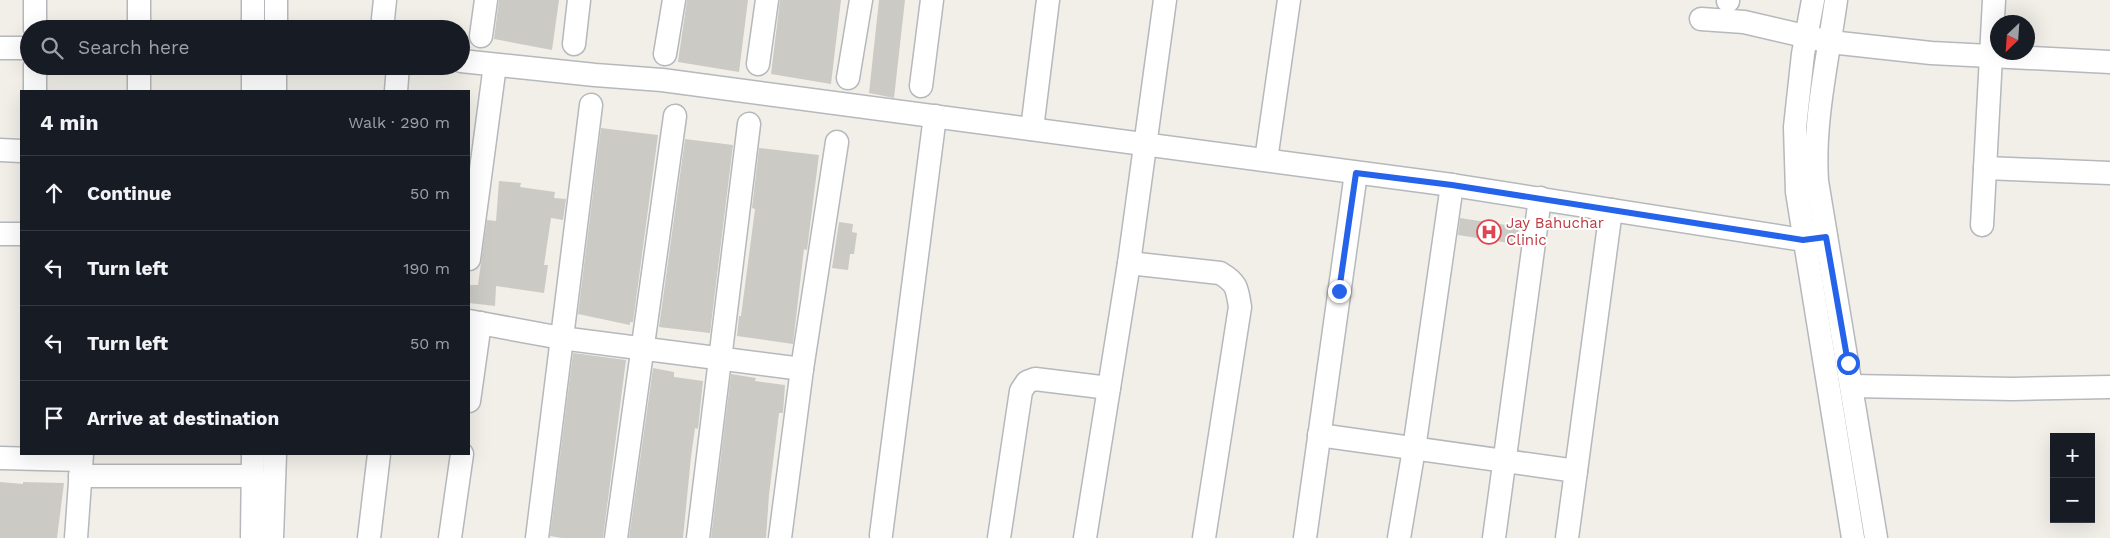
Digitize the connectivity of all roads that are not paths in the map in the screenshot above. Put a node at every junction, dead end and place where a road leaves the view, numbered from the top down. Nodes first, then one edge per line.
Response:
1 (35, 0) edge
2 (139, 0) edge
3 (254, 0) edge
4 (276, 0) edge
5 (486, 0) edge
6 (579, 0) edge
7 (674, 0) edge
8 (767, 0) edge
9 (861, 0) edge
10 (932, 0) edge
11 (1048, 0) edge
12 (1165, 0) edge
13 (1288, 0) edge
14 (1813, 0) edge
15 (1836, 0) edge
16 (1994, 0) edge
17 (1993, 15) edge
18 (35, 20) edge
19 (139, 20) edge
20 (253, 20) edge
21 (276, 20) edge
22 (1700, 20) dead end
23 (481, 36) dead end
24 (1806, 38) junction
25 (1830, 42) junction
26 (574, 44) dead end
27 (0, 48) edge
28 (20, 48) edge
29 (665, 54) dead end
30 (1990, 56) joint
31 (2035, 58) edge
32 (2110, 62) edge
33 (470, 63) edge
34 (758, 64) dead end
35 (495, 65) junction
36 (35, 75) edge
37 (139, 75) edge
38 (253, 75) edge
39 (275, 75) edge
40 (397, 75) edge
41 (848, 78) dead end
42 (921, 86) dead end
43 (35, 90) edge
44 (139, 90) edge
45 (253, 90) edge
46 (276, 90) edge
47 (396, 90) edge
48 (591, 105) dead end
49 (675, 116) dead end
50 (935, 116) junction
51 (749, 124) dead end
52 (1032, 129) junction
53 (837, 142) dead end
54 (1146, 143) junction
55 (0, 150) edge
56 (20, 151) edge
57 (1266, 160) junction
58 (1985, 168) junction
59 (1356, 173) junction
60 (2110, 173) edge
61 (1452, 185) junction
62 (1540, 198) junction
63 (1611, 210) junction
64 (1982, 225) dead end
65 (470, 226) edge
66 (0, 234) edge
67 (20, 234) edge
68 (1826, 237) junction
69 (1803, 240) junction
70 (1129, 263) junction
71 (474, 322) edge
72 (561, 338) junction
73 (641, 349) junction
74 (720, 359) junction
75 (802, 369) junction
76 (470, 385) edge
77 (1852, 386) junction
78 (2110, 387) edge
79 (1109, 388) junction
80 (1319, 435) junction
81 (1414, 448) junction
82 (253, 455) edge
83 (275, 455) edge
84 (379, 455) edge
85 (462, 455) edge
86 (0, 458) edge
87 (1505, 461) junction
88 (81, 463) edge
89 (1576, 471) junction
90 (253, 476) junction
91 (881, 535) dead end
92 (76, 538) edge
93 (252, 538) edge
94 (272, 538) edge
95 (369, 538) edge
96 (450, 538) edge
97 (537, 538) edge
98 (616, 538) edge
99 (698, 538) edge
100 (780, 538) edge
101 (999, 538) edge
102 (1086, 538) edge
103 (1204, 538) edge
104 (1305, 538) edge
105 (1399, 538) edge
106 (1494, 538) edge
107 (1567, 538) edge
108 (1853, 538) edge
109 (1876, 538) edge

1 - 18 street
2 - 19 street
3 - 20 street
4 - 21 street
5 - 23 street
6 - 26 street
7 - 29 street
8 - 34 street
9 - 41 street
10 - 42 street
11 - 52 street
12 - 54 street
13 - 57 street
14 - 24 street
15 - 25 street
16 - 17 street
22 - 24 street
24 - 25 street
24 - 69 street
25 - 30 street
25 - 68 street
27 - 28 street
30 - 58 street
31 - 32 street
33 - 35 street
35 - 50 street
35 - 65 street
36 - 43 street
37 - 44 street
38 - 45 street
39 - 46 street
40 - 47 street
48 - 72 street
49 - 73 street
50 - 52 street
50 - 91 street
51 - 74 street
52 - 54 street
53 - 75 street
54 - 57 street
54 - 70 street
55 - 56 street
57 - 59 street
58 - 60 street
58 - 64 street
59 - 61 street
59 - 80 street
61 - 62 street
61 - 81 street
62 - 63 street
62 - 87 street
63 - 69 street
63 - 89 street
66 - 67 street
68 - 69 street
68 - 77 street
69 - 108 street
70 - 79 street
70 - 103 street
71 - 72 street
71 - 76 street
72 - 73 street
72 - 97 street
73 - 74 street
73 - 98 street
74 - 75 street
74 - 99 street
75 - 100 street
77 - 78 street
77 - 109 street
79 - 101 street
79 - 102 street
80 - 81 street
80 - 104 street
81 - 87 street
81 - 105 street
82 - 90 street
83 - 94 street
84 - 95 street
85 - 96 street
86 - 88 street
87 - 89 street
87 - 106 street
88 - 90 street
88 - 92 street
89 - 107 street
90 - 93 street

